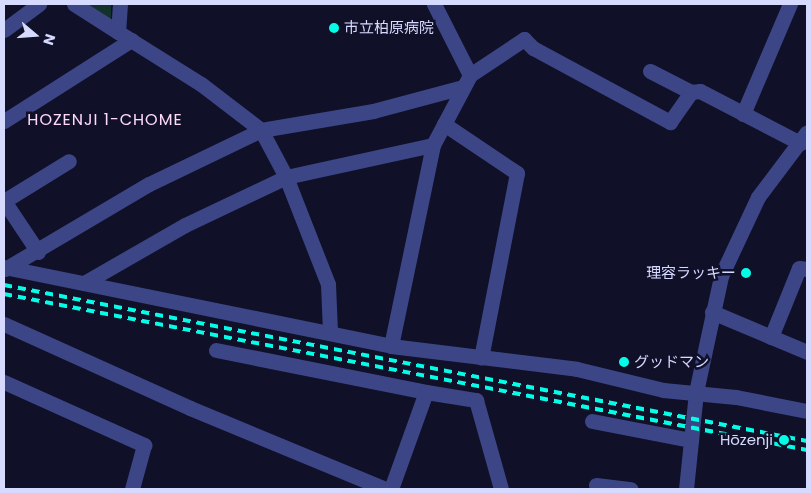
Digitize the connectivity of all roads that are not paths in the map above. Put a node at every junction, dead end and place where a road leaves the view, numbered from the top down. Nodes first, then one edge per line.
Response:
1 (39, 4) edge
2 (74, 4) edge
3 (120, 4) edge
4 (434, 4) edge
5 (790, 4) edge
6 (4, 30) edge
7 (125, 36) junction
8 (650, 71) dead end
9 (466, 81) junction
10 (691, 92) junction
11 (743, 114) junction
12 (4, 121) edge
13 (444, 124) junction
14 (261, 130) junction
15 (804, 139) edge
16 (433, 145) junction
17 (69, 161) dead end
18 (286, 177) junction
19 (38, 252) junction
20 (5, 268) edge
21 (807, 269) edge
22 (84, 283) junction
23 (712, 312) junction
24 (4, 324) edge
25 (330, 332) junction
26 (771, 337) junction
27 (392, 346) junction
28 (216, 350) dead end
29 (807, 352) edge
30 (481, 358) junction
31 (4, 382) edge
32 (426, 392) junction
33 (696, 392) junction
34 (807, 411) edge
35 (592, 421) dead end
36 (691, 440) junction
37 (596, 485) dead end
38 (132, 489) edge
39 (385, 489) edge
40 (501, 489) edge
41 (631, 489) edge
42 (686, 489) edge

1 - 6 street
2 - 7 street
3 - 7 street
4 - 9 street
5 - 11 street
7 - 12 street
7 - 14 street
8 - 10 street
9 - 10 street
9 - 13 street
9 - 14 street
10 - 11 street
11 - 15 street
13 - 16 street
13 - 30 street
14 - 18 street
14 - 19 street
15 - 23 street
16 - 18 street
16 - 27 street
17 - 19 street
18 - 22 street
18 - 25 street
19 - 20 street
20 - 22 street
21 - 26 street
22 - 25 street
23 - 26 street
23 - 33 street
24 - 39 street
25 - 27 street
26 - 29 street
27 - 30 street
28 - 32 street
30 - 33 street
31 - 38 street
32 - 39 street
32 - 40 street
33 - 34 street
33 - 36 street
35 - 36 street
36 - 42 street
37 - 41 street

